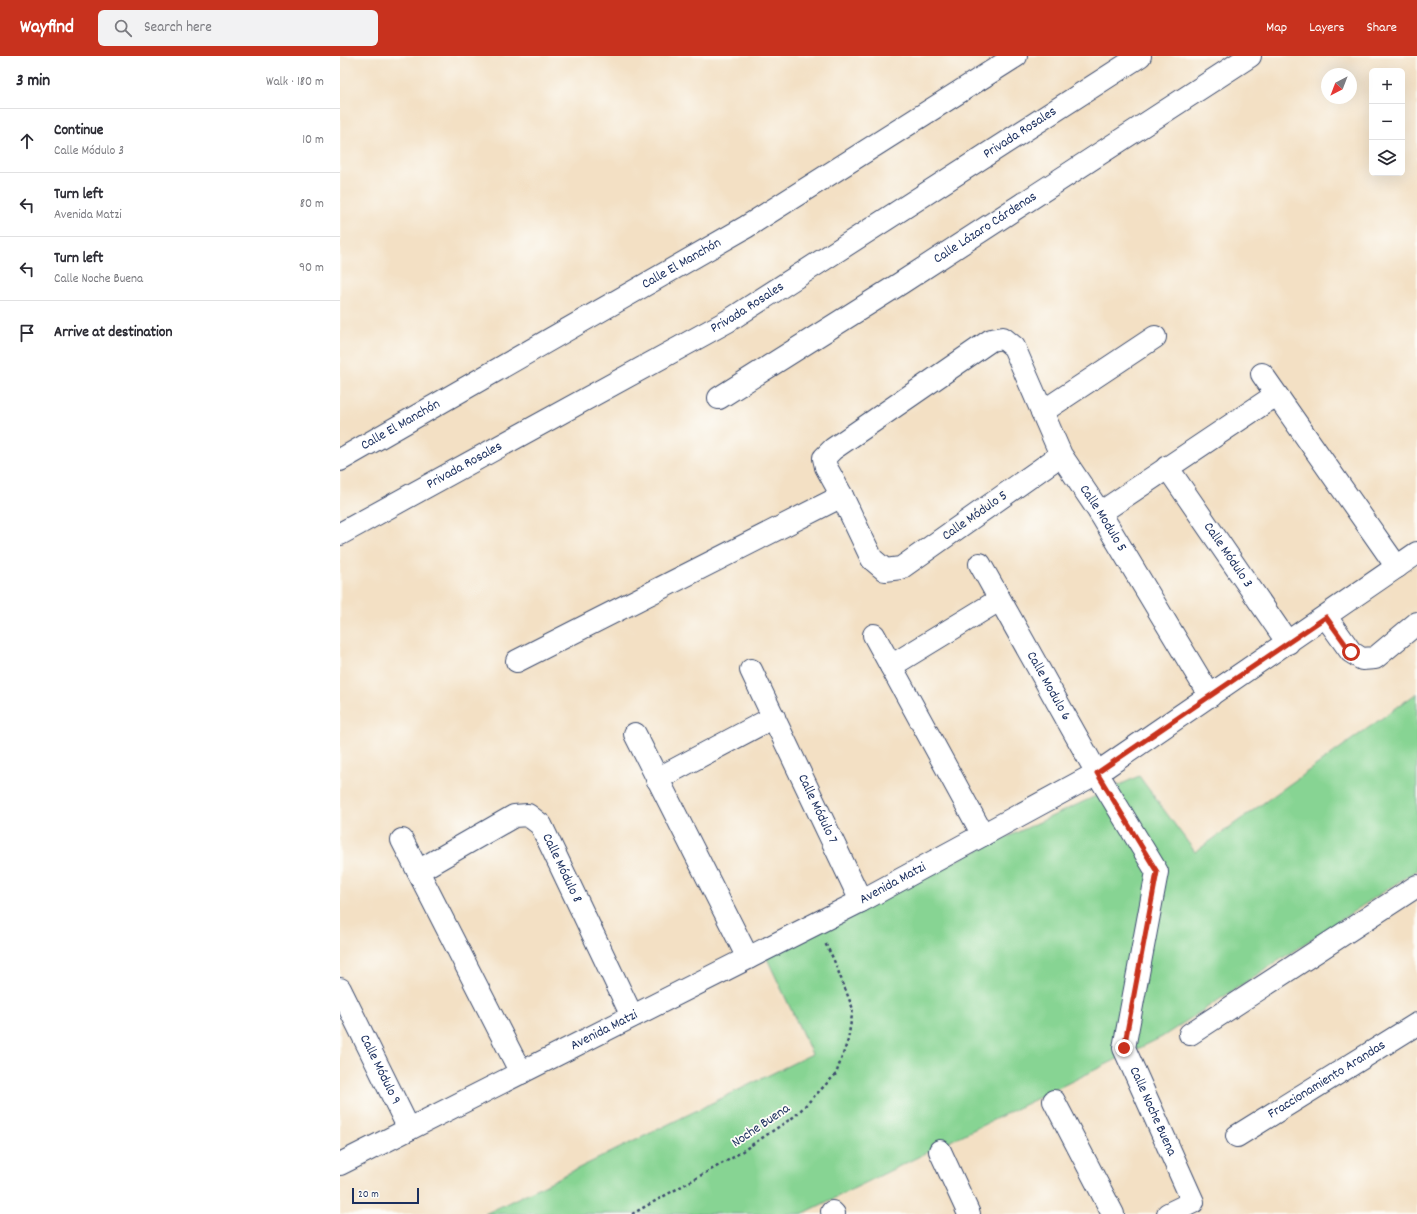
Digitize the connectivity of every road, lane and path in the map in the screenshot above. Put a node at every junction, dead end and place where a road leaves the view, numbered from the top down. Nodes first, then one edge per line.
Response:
1 (1016, 56) edge
2 (1140, 56) edge
3 (1250, 56) edge
4 (1155, 337) dead end
5 (1262, 374) dead end
6 (1276, 395) junction
7 (719, 398) dead end
8 (1042, 412) junction
9 (1061, 455) junction
10 (340, 460) edge
11 (1167, 467) junction
12 (842, 496) junction
13 (1100, 513) junction
14 (340, 534) edge
15 (1417, 553) edge
16 (980, 564) dead end
17 (1397, 567) junction
18 (999, 600) junction
19 (1326, 617) junction
20 (1417, 623) edge
21 (874, 635) dead end
22 (1288, 643) junction
23 (518, 661) dead end
24 (891, 666) junction
25 (751, 670) dead end
26 (1210, 696) junction
27 (774, 717) junction
28 (635, 734) dead end
29 (1097, 773) junction
30 (657, 779) junction
31 (983, 835) junction
32 (402, 840) dead end
33 (418, 870) junction
34 (1417, 886) edge
35 (862, 901) junction
36 (816, 924) junction
37 (748, 958) junction
38 (340, 989) edge
39 (632, 1016) junction
40 (1417, 1024) edge
41 (1190, 1034) dead end
42 (521, 1073) junction
43 (1054, 1101) dead end
44 (408, 1129) junction
45 (1237, 1136) dead end
46 (940, 1151) dead end
47 (340, 1164) edge
48 (632, 1214) edge
49 (969, 1214) edge
50 (1113, 1214) edge
51 (1168, 1214) edge

1 - 10 street, Calle El Manchón
2 - 14 street, Privada Rosales
3 - 7 street, Calle Lázaro Cárdenas
4 - 8 street
5 - 6 street
6 - 11 street
6 - 17 street
8 - 9 street, Calle Modulo 5
8 - 12 street, Calle Modulo 5
9 - 12 street, Calle Módulo 5
9 - 13 street, Calle Modulo 5
11 - 13 street
11 - 22 street, Calle Módulo 3
12 - 23 street
13 - 26 street, Calle Modulo 5
15 - 17 street, Avenida Matzi
16 - 18 street, Calle Modulo 6
17 - 19 street, Avenida Matzi
18 - 24 street
18 - 29 street, Calle Modulo 6
19 - 20 street
19 - 22 street, Avenida Matzi
21 - 24 street
22 - 26 street, Avenida Matzi
24 - 31 street
25 - 27 street, Calle Módulo 7
26 - 29 street, Avenida Matzi
27 - 30 street
27 - 35 street, Calle Módulo 7
28 - 30 street
29 - 31 street, Avenida Matzi
29 - 51 street, Calle Noche Buena
30 - 37 street
31 - 35 street, Avenida Matzi
32 - 33 street
33 - 39 street, Calle Módulo 8
33 - 42 street
34 - 41 street
35 - 36 street, Avenida Matzi
36 - 37 street, Avenida Matzi
36 - 48 path, Noche Buena
37 - 39 street, Avenida Matzi
38 - 44 street, Calle Módulo 9
39 - 42 street, Avenida Matzi
40 - 45 street, Fraccionamiento Arandas
42 - 44 street, Avenida Matzi
43 - 50 street
44 - 47 street, Avenida Matzi
46 - 49 street

